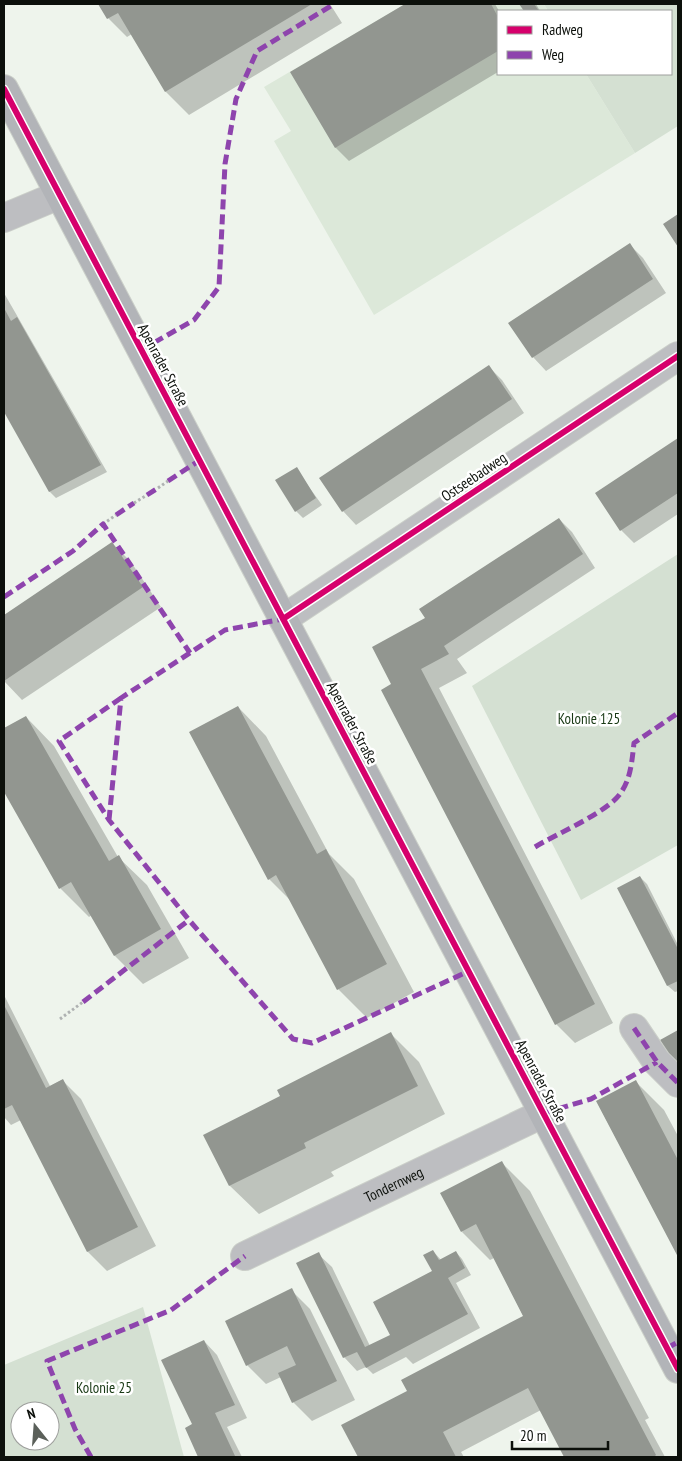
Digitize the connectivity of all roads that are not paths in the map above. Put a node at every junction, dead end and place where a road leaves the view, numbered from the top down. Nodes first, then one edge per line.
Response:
1 (4, 89) edge
2 (59, 195) junction
3 (4, 218) edge
4 (678, 356) edge
5 (283, 619) junction
6 (634, 1028) dead end
7 (678, 1083) edge
8 (544, 1113) junction
9 (245, 1256) dead end
10 (675, 1353) edge

1 - 2 main road, Apenrader Straße
2 - 3 street
2 - 5 main road, Apenrader Straße
4 - 5 street, Ostseebadweg
5 - 8 main road, Apenrader Straße
6 - 7 street
8 - 9 street, Tondernweg
8 - 10 main road, Apenrader Straße

